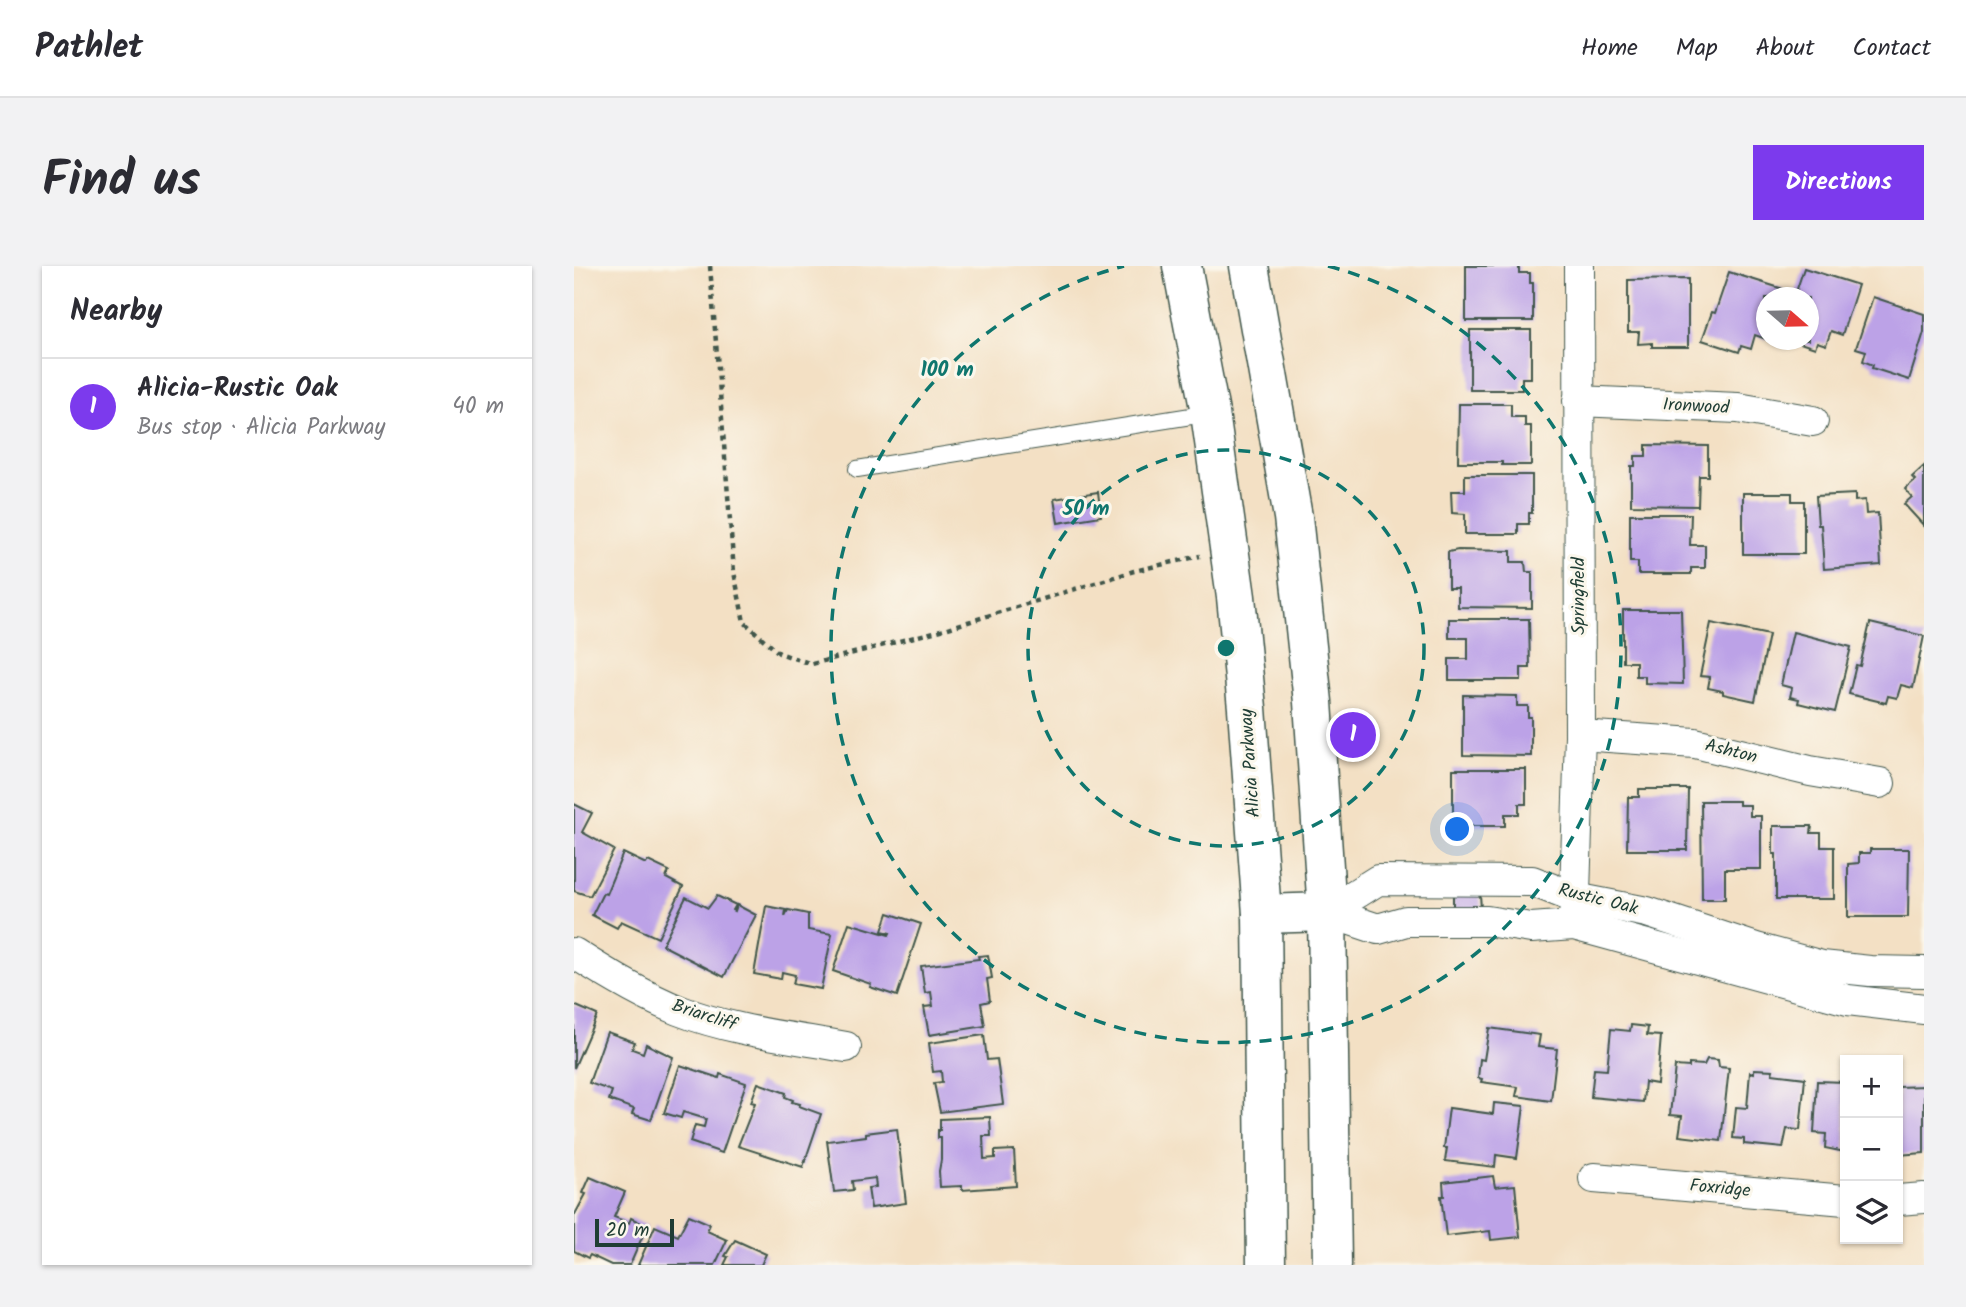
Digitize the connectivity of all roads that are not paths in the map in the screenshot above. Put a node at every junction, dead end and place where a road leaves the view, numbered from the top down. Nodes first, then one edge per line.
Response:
1 (1182, 266) edge
2 (1249, 266) edge
3 (1579, 266) edge
4 (1578, 401) junction
5 (1210, 412) junction
6 (1813, 421) dead end
7 (857, 469) dead end
8 (1580, 735) junction
9 (1880, 783) dead end
10 (1502, 881) junction
11 (1575, 911) junction
12 (1327, 912) junction
13 (1262, 915) junction
14 (1517, 925) junction
15 (574, 953) edge
16 (1924, 972) edge
17 (1924, 1009) edge
18 (846, 1047) dead end
19 (1594, 1178) dead end
20 (1924, 1198) edge
21 (1840, 1200) edge
22 (1903, 1200) edge
23 (1266, 1265) edge
24 (1332, 1265) edge

1 - 5 main road, Alicia Parkway
2 - 12 main road
3 - 4 street, Springfield
4 - 6 street, Ironwood
4 - 8 street, Springfield
5 - 7 lane
5 - 13 main road, Alicia Parkway
8 - 9 street, Ashton
8 - 11 street, Springfield
10 - 11 street, Rustic Oak
10 - 12 street, Rustic Oak
10 - 14 street
11 - 14 street, Rustic Oak
11 - 16 street, Rustic Oak
11 - 17 street, Rustic Oak
12 - 13 main road
12 - 14 street, Rustic Oak
12 - 24 main road
13 - 23 main road, Alicia Parkway
15 - 18 street, Briarcliff
19 - 21 street, Foxridge
20 - 22 street

